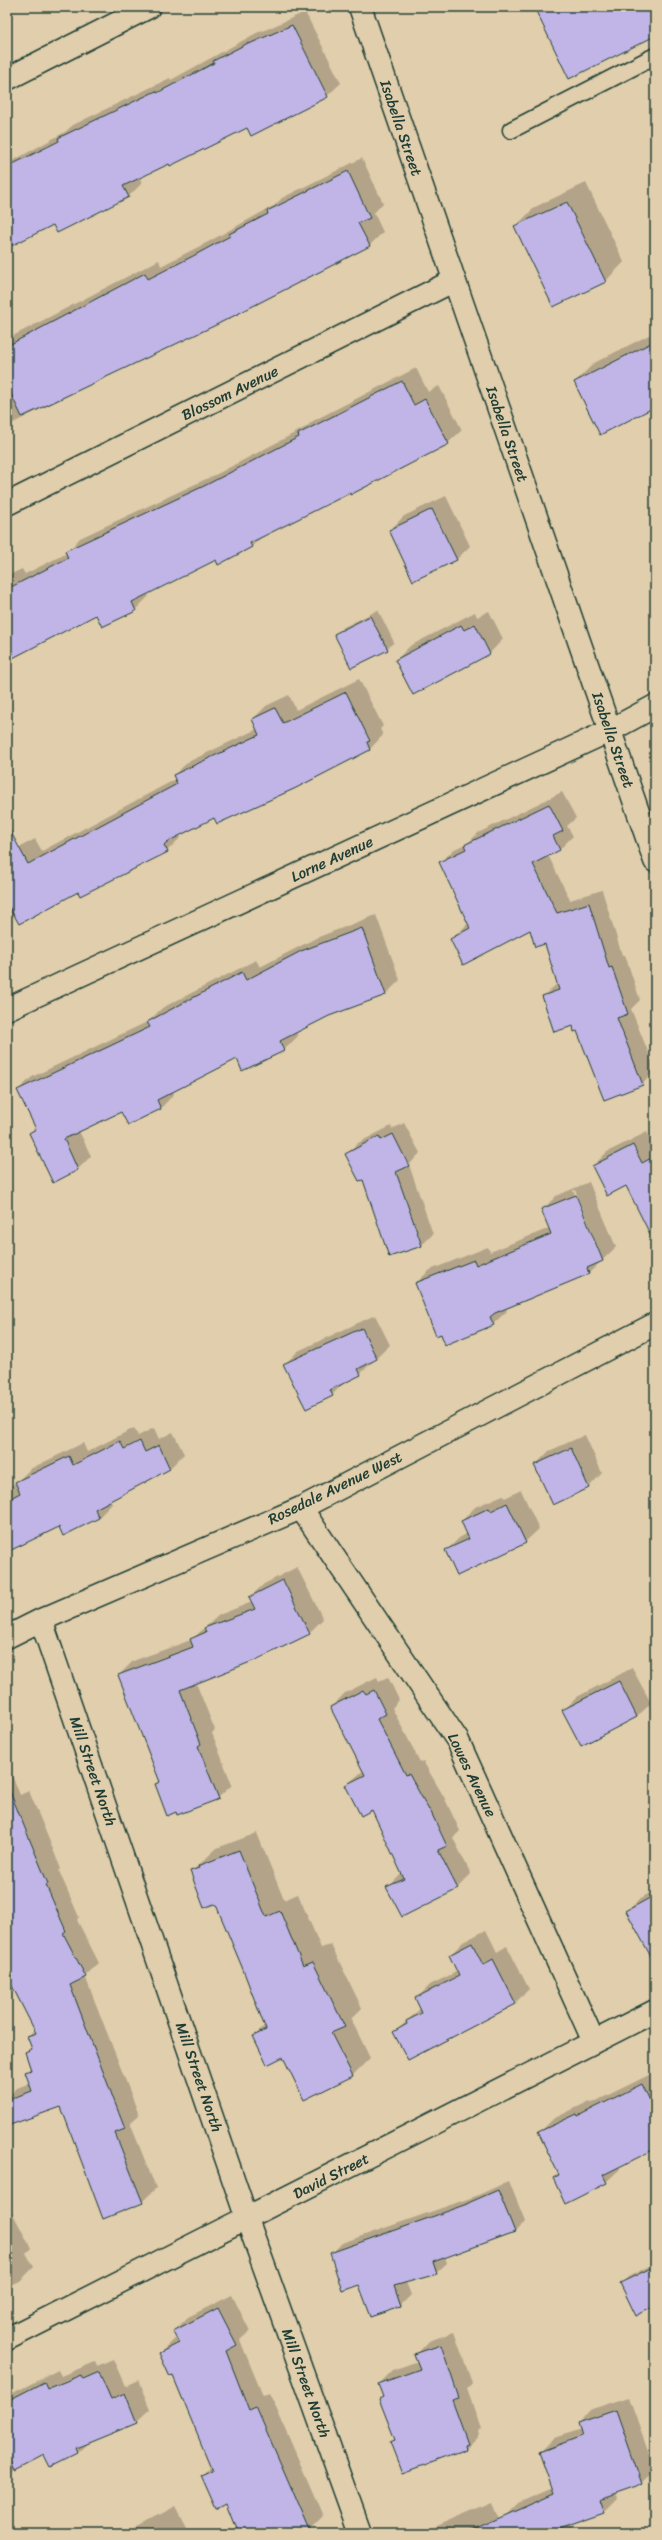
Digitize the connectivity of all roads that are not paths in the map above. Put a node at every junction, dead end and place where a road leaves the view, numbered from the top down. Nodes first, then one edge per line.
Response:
1 (149, 7) edge
2 (360, 7) edge
3 (655, 56) edge
4 (7, 79) edge
5 (511, 130) dead end
6 (453, 282) junction
7 (7, 504) edge
8 (655, 706) edge
9 (609, 731) junction
10 (655, 860) edge
11 (7, 1009) edge
12 (655, 1324) edge
13 (301, 1508) junction
14 (41, 1620) junction
15 (7, 1637) edge
16 (655, 2011) edge
17 (594, 2042) junction
18 (247, 2219) junction
19 (7, 2339) edge
20 (360, 2533) edge

1 - 4 street
2 - 6 street, Isabella Street
3 - 5 lane
6 - 7 street, Blossom Avenue
6 - 9 street, Isabella Street
8 - 9 street, Lorne Avenue
9 - 10 street, Isabella Street
9 - 11 street, Lorne Avenue
12 - 13 street, Rosedale Avenue West
13 - 14 street, Rosedale Avenue West
13 - 17 street, Lowes Avenue
14 - 15 street, Rosedale Avenue West
14 - 18 street, Mill Street North
16 - 17 street, David Street
17 - 18 street, David Street
18 - 19 street, David Street
18 - 20 street, Mill Street North

